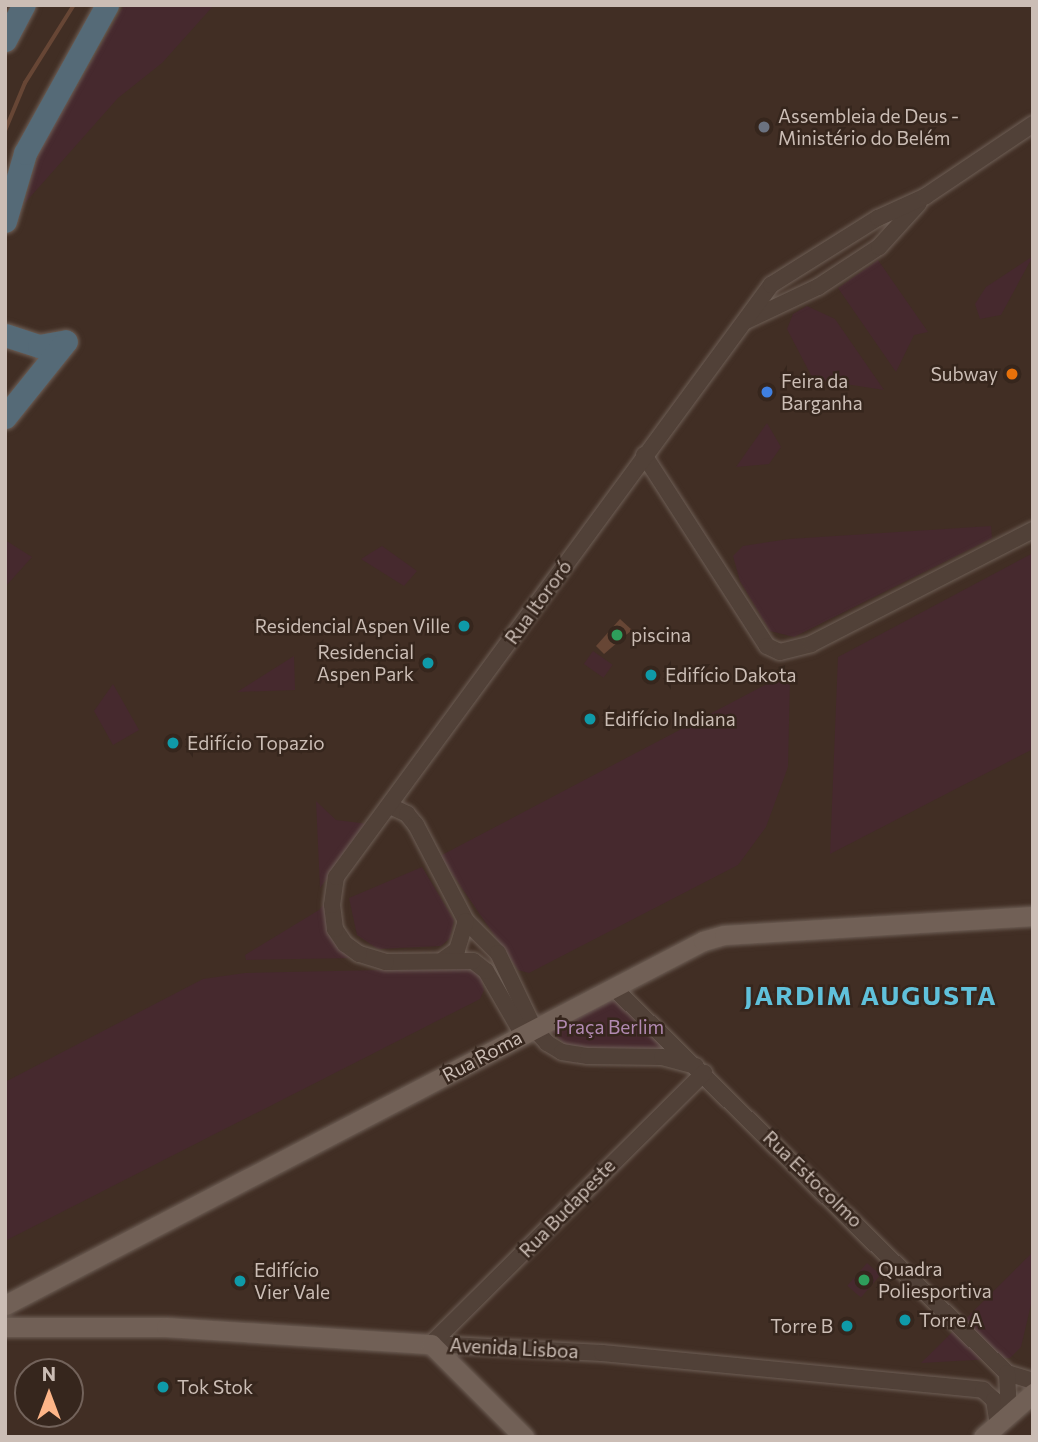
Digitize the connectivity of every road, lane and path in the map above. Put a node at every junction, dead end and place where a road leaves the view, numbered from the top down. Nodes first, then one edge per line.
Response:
1 (24, 5) edge
2 (107, 5) edge
3 (5, 40) edge
4 (1033, 124) edge
5 (926, 197) junction
6 (5, 221) edge
7 (738, 326) junction
8 (5, 335) edge
9 (5, 417) edge
10 (644, 454) junction
11 (1033, 530) edge
12 (390, 806) junction
13 (1033, 916) edge
14 (466, 921) junction
15 (444, 959) junction
16 (615, 989) junction
17 (528, 1031) junction
18 (701, 1070) junction
19 (5, 1305) edge
20 (5, 1326) edge
21 (431, 1344) junction
22 (1007, 1373) junction
23 (1033, 1381) edge
24 (1033, 1392) edge
25 (997, 1425) edge
26 (524, 1437) edge

1 - 3 highway
2 - 6 highway
4 - 5 street, Rua Itororó
5 - 7 street, Rua Itororó
5 - 7 street, Rua Itororó
7 - 10 street, Rua Itororó
8 - 9 highway
10 - 11 street
10 - 12 street, Rua Itororó
12 - 14 street
12 - 15 street, Rua Itororó
13 - 16 main road, Rua Roma
14 - 15 street
14 - 17 street
15 - 17 street
16 - 17 main road, Rua Roma
16 - 18 street, Rua Estocolmo
17 - 18 street
17 - 19 main road, Rua Roma
18 - 21 street, Rua Budapeste
18 - 22 street, Rua Estocolmo
20 - 21 main road, Avenida Lisboa
21 - 25 street, Avenida Lisboa
21 - 26 main road
22 - 23 street, Rua Estocolmo
22 - 25 street
24 - 25 main road

